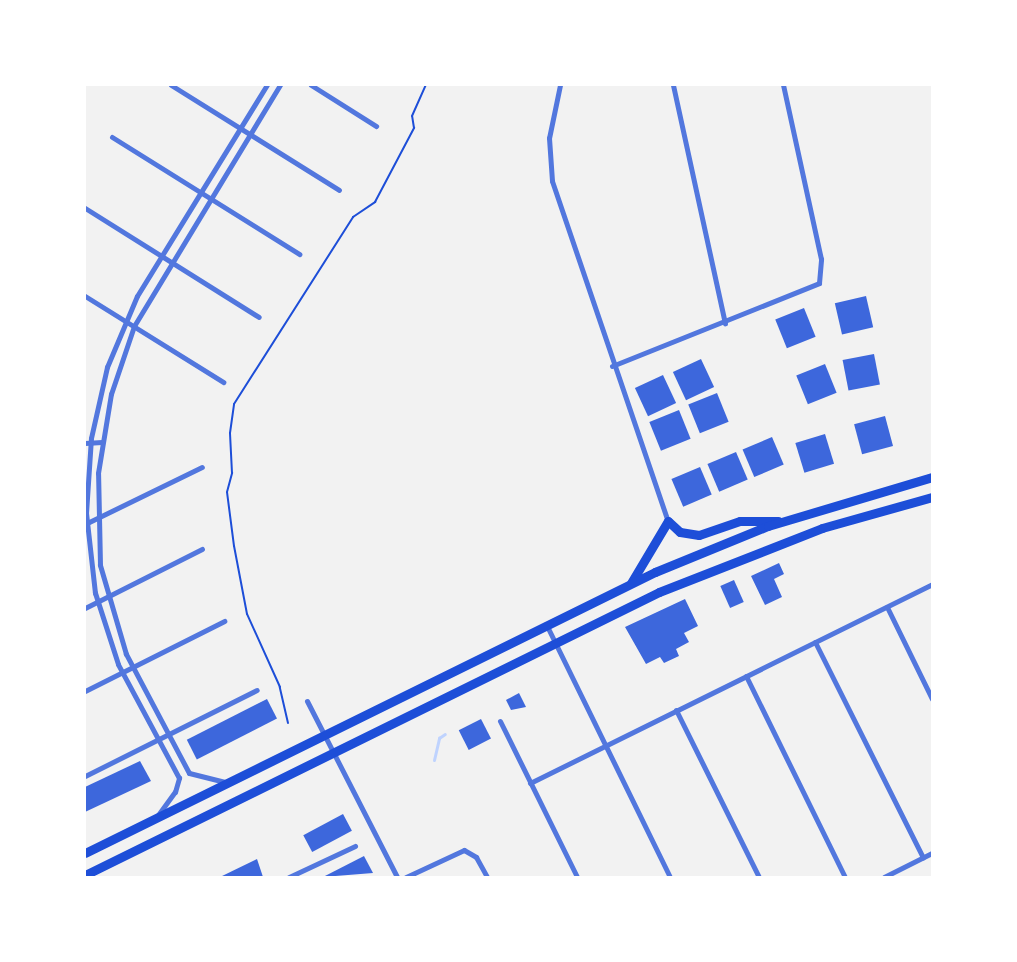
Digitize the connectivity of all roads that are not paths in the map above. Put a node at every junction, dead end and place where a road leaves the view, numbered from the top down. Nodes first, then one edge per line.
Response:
1 (171, 85) edge
2 (267, 85) edge
3 (280, 85) edge
4 (311, 85) edge
5 (560, 85) edge
6 (673, 85) edge
7 (783, 85) edge
8 (376, 126) dead end
9 (240, 129) junction
10 (249, 135) junction
11 (112, 137) dead end
12 (339, 190) dead end
13 (200, 192) junction
14 (210, 198) junction
15 (85, 208) edge
16 (299, 254) dead end
17 (160, 255) junction
18 (170, 260) junction
19 (85, 296) edge
20 (259, 318) dead end
21 (125, 321) junction
22 (725, 323) junction
23 (134, 326) junction
24 (612, 366) junction
25 (223, 382) dead end
26 (88, 442) edge
27 (102, 442) junction
28 (202, 467) dead end
29 (932, 478) edge
30 (932, 497) edge
31 (97, 518) junction
32 (668, 521) junction
33 (783, 521) junction
34 (86, 524) edge
35 (202, 549) dead end
36 (630, 584) junction
37 (932, 584) edge
38 (107, 597) junction
39 (97, 602) junction
40 (887, 606) junction
41 (85, 608) edge
42 (224, 621) dead end
43 (546, 624) junction
44 (555, 642) junction
45 (815, 642) junction
46 (132, 668) junction
47 (122, 672) junction
48 (746, 676) junction
49 (257, 690) dead end
50 (85, 691) edge
51 (932, 699) edge
52 (307, 701) dead end
53 (676, 710) junction
54 (500, 721) dead end
55 (325, 734) junction
56 (168, 735) junction
57 (158, 740) junction
58 (605, 745) junction
59 (334, 751) junction
60 (85, 776) edge
61 (228, 782) junction
62 (530, 783) junction
63 (156, 817) junction
64 (355, 846) dead end
65 (85, 853) edge
66 (932, 853) edge
67 (923, 858) junction
68 (85, 875) edge
69 (289, 877) edge
70 (397, 877) edge
71 (406, 877) edge
72 (486, 877) edge
73 (577, 877) edge
74 (670, 877) edge
75 (759, 877) edge
76 (845, 877) edge
77 (884, 877) edge

1 - 9 street
2 - 9 street
3 - 10 street
4 - 8 street
5 - 24 street
6 - 22 street
7 - 22 street
9 - 10 street
9 - 13 street
10 - 12 street
10 - 14 street
11 - 13 street
13 - 14 street
13 - 17 street
14 - 16 street
14 - 18 street
15 - 17 street
17 - 18 street
17 - 21 street
18 - 20 street
18 - 23 street
19 - 21 street
21 - 23 street
21 - 26 street
22 - 24 street
23 - 25 street
23 - 27 street
24 - 32 street
26 - 27 street
26 - 34 street
27 - 31 street
28 - 31 street
29 - 33 main road
30 - 44 main road
31 - 34 street
31 - 38 street
32 - 33 main road
32 - 36 main road
33 - 36 main road
34 - 39 street
35 - 38 street
36 - 43 main road
37 - 40 street
38 - 39 street
38 - 46 street
39 - 41 street
39 - 47 street
40 - 45 street
40 - 51 street
42 - 46 street
43 - 44 street
43 - 55 main road
44 - 58 street
44 - 59 main road
45 - 48 street
45 - 67 street
46 - 47 street
46 - 56 street
47 - 50 street
47 - 57 street
48 - 53 street
48 - 76 street
49 - 56 street
52 - 55 street
53 - 58 street
53 - 75 street
54 - 62 street
55 - 59 street
55 - 61 main road
56 - 57 street
56 - 61 street
57 - 60 street
57 - 63 street
58 - 62 street
58 - 74 street
59 - 68 main road
59 - 70 street
61 - 63 main road
62 - 73 street
63 - 65 main road
64 - 69 street
66 - 67 street
67 - 77 street
71 - 72 street

